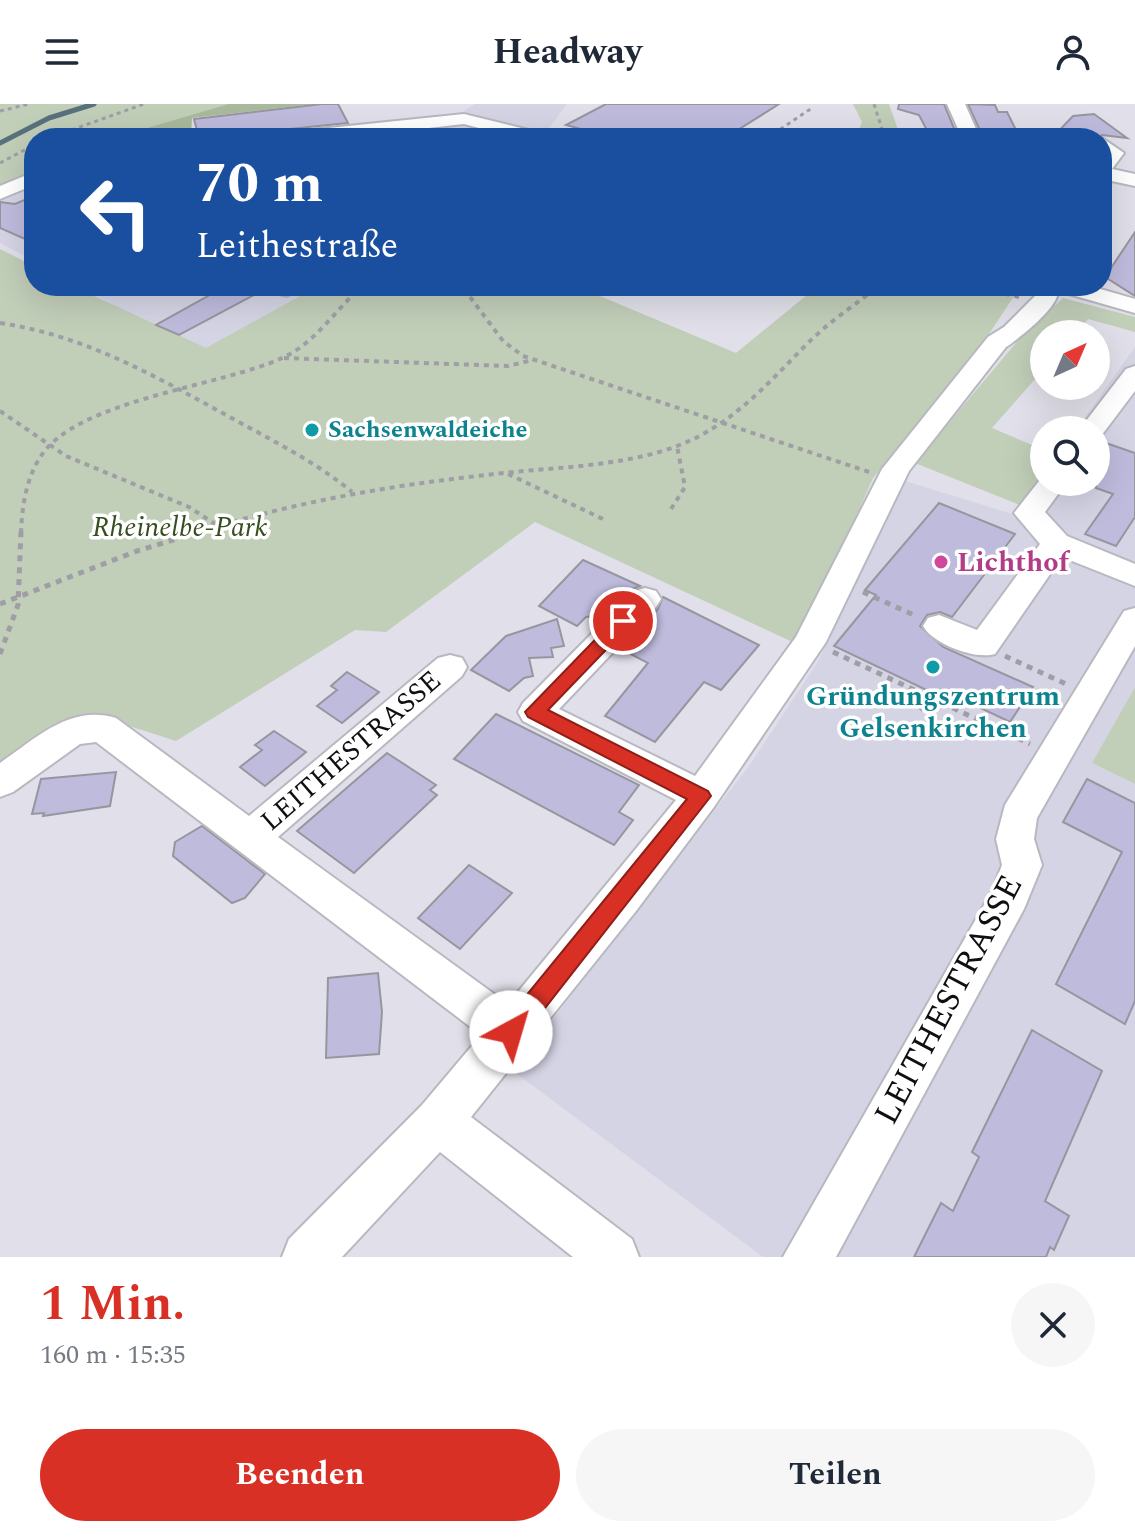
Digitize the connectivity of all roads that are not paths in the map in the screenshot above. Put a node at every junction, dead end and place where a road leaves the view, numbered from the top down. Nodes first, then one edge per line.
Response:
1 (490, 104) edge
2 (956, 104) edge
3 (464, 119) junction
4 (407, 128) edge
5 (443, 128) edge
6 (449, 128) edge
7 (478, 128) edge
8 (499, 128) edge
9 (967, 128) edge
10 (1112, 174) edge
11 (1135, 180) edge
12 (24, 182) edge
13 (0, 193) edge
14 (1024, 296) edge
15 (1048, 296) edge
16 (1092, 296) edge
17 (1135, 306) edge
18 (997, 342) junction
19 (1135, 374) edge
20 (1103, 416) edge
21 (1110, 420) edge
22 (1135, 420) edge
23 (1042, 496) edge
24 (1056, 543) junction
25 (1135, 576) edge
26 (645, 599) dead end
27 (1135, 619) edge
28 (939, 626) dead end
29 (450, 667) dead end
30 (0, 782) edge
31 (701, 796) junction
32 (252, 836) junction
33 (511, 1032) junction
34 (438, 1121) junction
35 (307, 1257) edge
36 (614, 1257) edge
37 (808, 1257) edge

1 - 3 street
2 - 9 street
3 - 4 street
3 - 5 street
3 - 6 street
3 - 7 street
3 - 8 street
10 - 11 street
12 - 13 street
14 - 18 street
15 - 18 street
16 - 17 street
18 - 31 street
19 - 20 street
21 - 22 street
23 - 24 street
24 - 25 street
24 - 28 street
26 - 31 street
27 - 37 street, LEITHESTRASSE
29 - 32 street, LEITHESTRASSE
30 - 32 street, LEITHESTRASSE
31 - 33 street
32 - 33 street, LEITHESTRASSE
33 - 34 street
34 - 35 street
34 - 36 street

